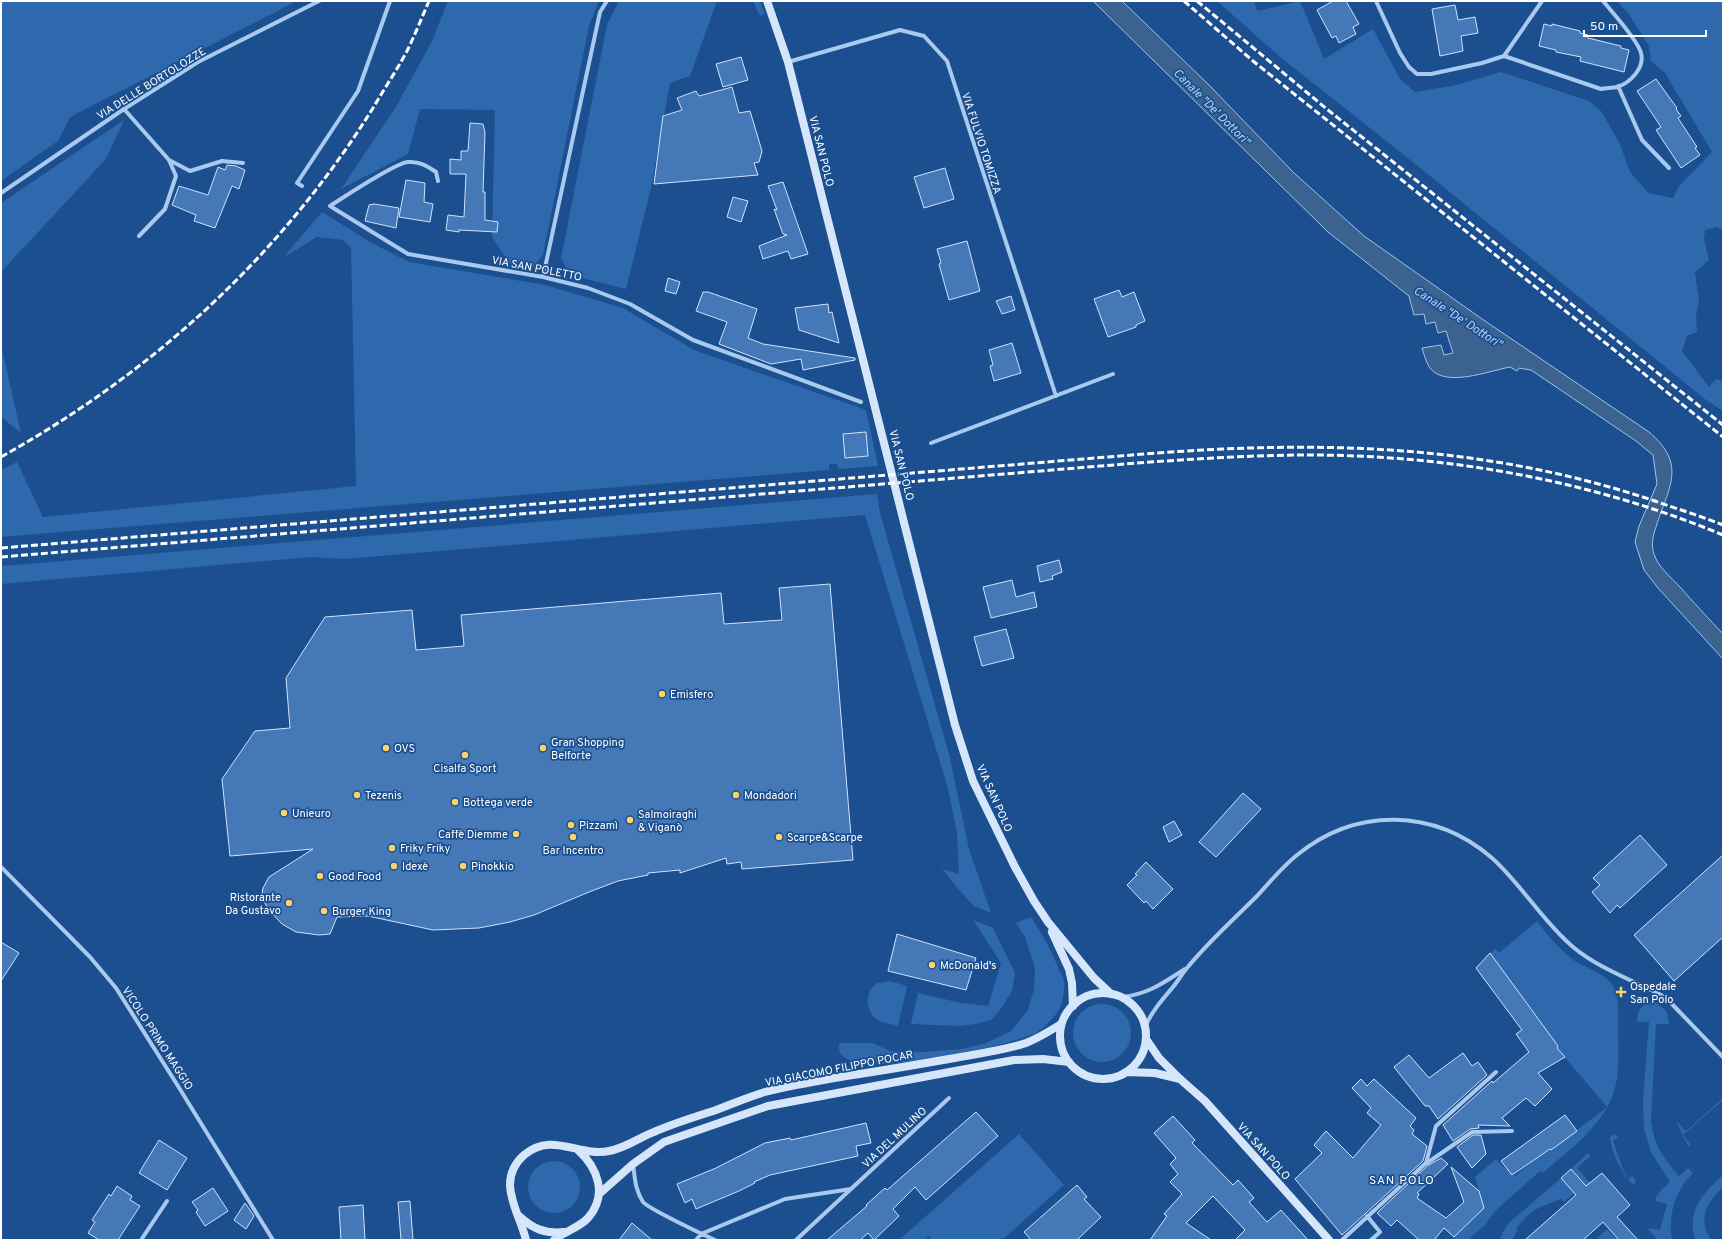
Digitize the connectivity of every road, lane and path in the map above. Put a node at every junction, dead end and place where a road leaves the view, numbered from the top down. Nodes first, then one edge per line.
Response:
1 (320, 1) edge
2 (390, 1) edge
3 (607, 1) edge
4 (767, 1) edge
5 (1376, 1) edge
6 (1542, 1) edge
7 (1602, 1) edge
8 (1504, 56) junction
9 (788, 62) junction
10 (1618, 86) junction
11 (124, 109) junction
12 (169, 160) junction
13 (243, 164) dead end
14 (1670, 168) dead end
15 (438, 181) dead end
16 (302, 186) dead end
17 (1, 193) edge
18 (139, 236) dead end
19 (543, 277) junction
20 (1113, 374) dead end
21 (1056, 396) junction
22 (861, 402) dead end
23 (931, 443) dead end
24 (1, 867) edge
25 (1048, 922) junction
26 (1188, 967) junction
27 (1111, 994) junction
28 (1122, 997) junction
29 (1072, 1006) junction
30 (1061, 1024) junction
31 (1145, 1027) junction
32 (1146, 1039) junction
33 (1723, 1057) edge
34 (1069, 1062) junction
35 (1126, 1072) junction
36 (1496, 1072) dead end
37 (1180, 1079) junction
38 (948, 1098) dead end
39 (1512, 1131) dead end
40 (578, 1150) junction
41 (1426, 1163) junction
42 (633, 1164) junction
43 (852, 1189) junction
44 (598, 1194) junction
45 (167, 1201) dead end
46 (519, 1216) junction
47 (1367, 1216) junction
48 (565, 1232) junction
49 (701, 1234) junction
50 (141, 1240) edge
51 (273, 1240) edge
52 (526, 1240) edge
53 (554, 1240) edge
54 (696, 1240) edge
55 (715, 1240) edge
56 (796, 1240) edge
57 (1329, 1240) edge
58 (1342, 1240) edge
59 (1371, 1240) edge

1 - 11 street, VIA DELLE BORTOLOZZE
2 - 16 street
3 - 19 street
4 - 9 main road, VIA SAN POLO
5 - 8 street
6 - 8 street
7 - 10 street
8 - 10 street
9 - 21 street, VIA FULVIO TOMIZZA
9 - 25 main road, VIA SAN POLO
10 - 14 street
11 - 12 street
11 - 17 street, VIA DELLE BORTOLOZZE
12 - 13 street
12 - 18 street
15 - 19 street, VIA SAN POLETTO
19 - 22 street, VIA SAN POLETTO
20 - 21 street
21 - 23 street
24 - 51 street, VICOLO PRIMO MAGGIO
25 - 27 main road, VIA SAN POLO
25 - 29 main road, VIA SAN POLO
26 - 28 street
26 - 31 street
26 - 33 street
27 - 28 main road, VIA SAN POLO
27 - 29 main road, VIA SAN POLO
28 - 31 main road, VIA SAN POLO
29 - 30 main road, VIA SAN POLO
30 - 34 main road, VIA SAN POLO
30 - 40 main road, VIA GIACOMO FILIPPO POCAR
31 - 32 main road, VIA SAN POLO
32 - 35 main road, VIA SAN POLO
32 - 37 main road, VIA SAN POLO
34 - 35 main road, VIA SAN POLO
34 - 42 main road
35 - 37 main road, VIA SAN POLO
36 - 41 street
37 - 57 main road, VIA SAN POLO
38 - 43 street, VIA DEL MULINO
39 - 41 street
40 - 44 main road
40 - 46 main road, VIA GIACOMO FILIPPO POCAR
41 - 47 street
42 - 44 main road
42 - 49 street
43 - 49 street
43 - 56 street, VIA DEL MULINO
44 - 48 main road
45 - 50 street
46 - 48 main road, VIA GIACOMO FILIPPO POCAR
46 - 52 main road, VIA GIACOMO FILIPPO POCAR
47 - 58 street
47 - 59 street
48 - 53 main road
49 - 54 street
49 - 55 street

